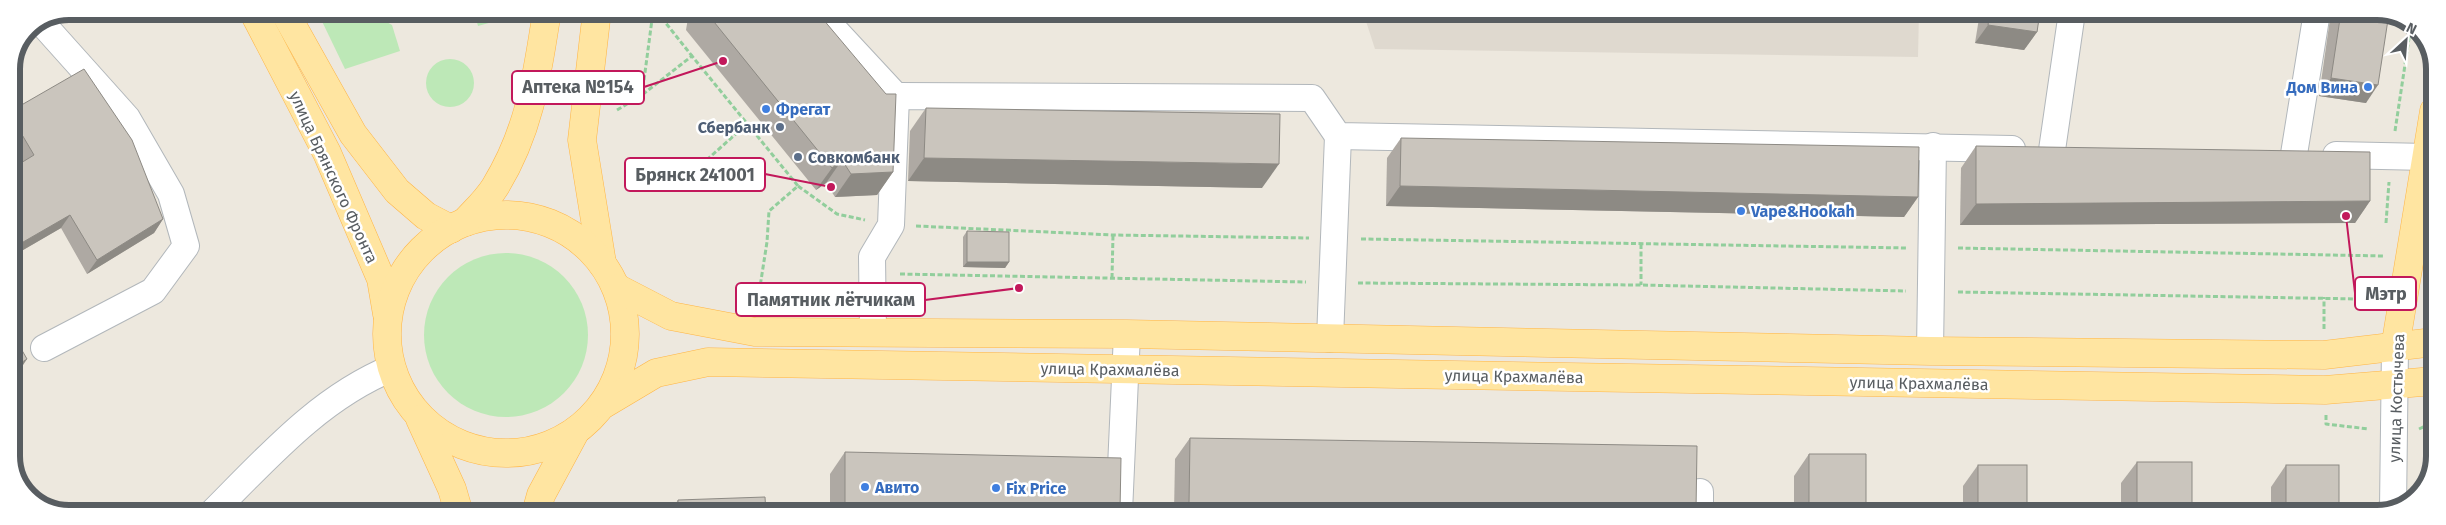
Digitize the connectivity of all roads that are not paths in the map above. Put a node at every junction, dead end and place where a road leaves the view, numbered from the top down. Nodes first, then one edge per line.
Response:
1 (258, 20) edge
2 (289, 20) edge
3 (546, 20) edge
4 (596, 20) edge
5 (825, 20) edge
6 (2071, 20) edge
7 (2315, 20) edge
8 (45, 26) edge
9 (896, 96) junction
10 (1338, 136) junction
11 (1933, 146) junction
12 (2426, 157) edge
13 (2426, 163) edge
14 (458, 226) junction
15 (602, 263) junction
16 (617, 288) junction
17 (388, 321) junction
18 (873, 332) junction
19 (1127, 334) junction
20 (1330, 339) junction
21 (2426, 343) edge
22 (44, 348) dead end
23 (2396, 348) junction
24 (1930, 351) junction
25 (392, 368) junction
26 (1126, 369) junction
27 (2426, 382) edge
28 (2395, 384) junction
29 (604, 404) junction
30 (417, 413) junction
31 (575, 432) junction
32 (2393, 502) edge
33 (220, 505) edge
34 (457, 505) edge
35 (538, 505) edge
36 (1119, 505) edge

1 - 17 main road, улица Брянского Фронта
2 - 14 main road, улица Брянского Фронта
3 - 14 main road
4 - 15 main road
5 - 9 street
6 - 11 street
7 - 12 street
8 - 22 street
9 - 10 street
9 - 18 street
10 - 11 street
10 - 20 street
11 - 24 street
13 - 23 main road, улица Костычева
14 - 15 main road
14 - 17 main road
15 - 16 main road
16 - 18 main road, улица Крахмалёва
16 - 29 main road
17 - 25 main road
18 - 19 main road, улица Крахмалёва
19 - 20 main road, улица Крахмалёва
19 - 26 street
20 - 24 main road, улица Крахмалёва
21 - 23 main road, улица Крахмалёва
23 - 24 main road, улица Крахмалёва
23 - 28 street, улица Костычева
25 - 30 main road
25 - 33 street
26 - 28 main road, улица Крахмалёва
26 - 29 main road, улица Крахмалёва
26 - 36 street
27 - 28 main road, улица Крахмалёва
28 - 32 street, улица Костычева
29 - 31 main road
30 - 31 main road
30 - 34 main road
31 - 35 main road

